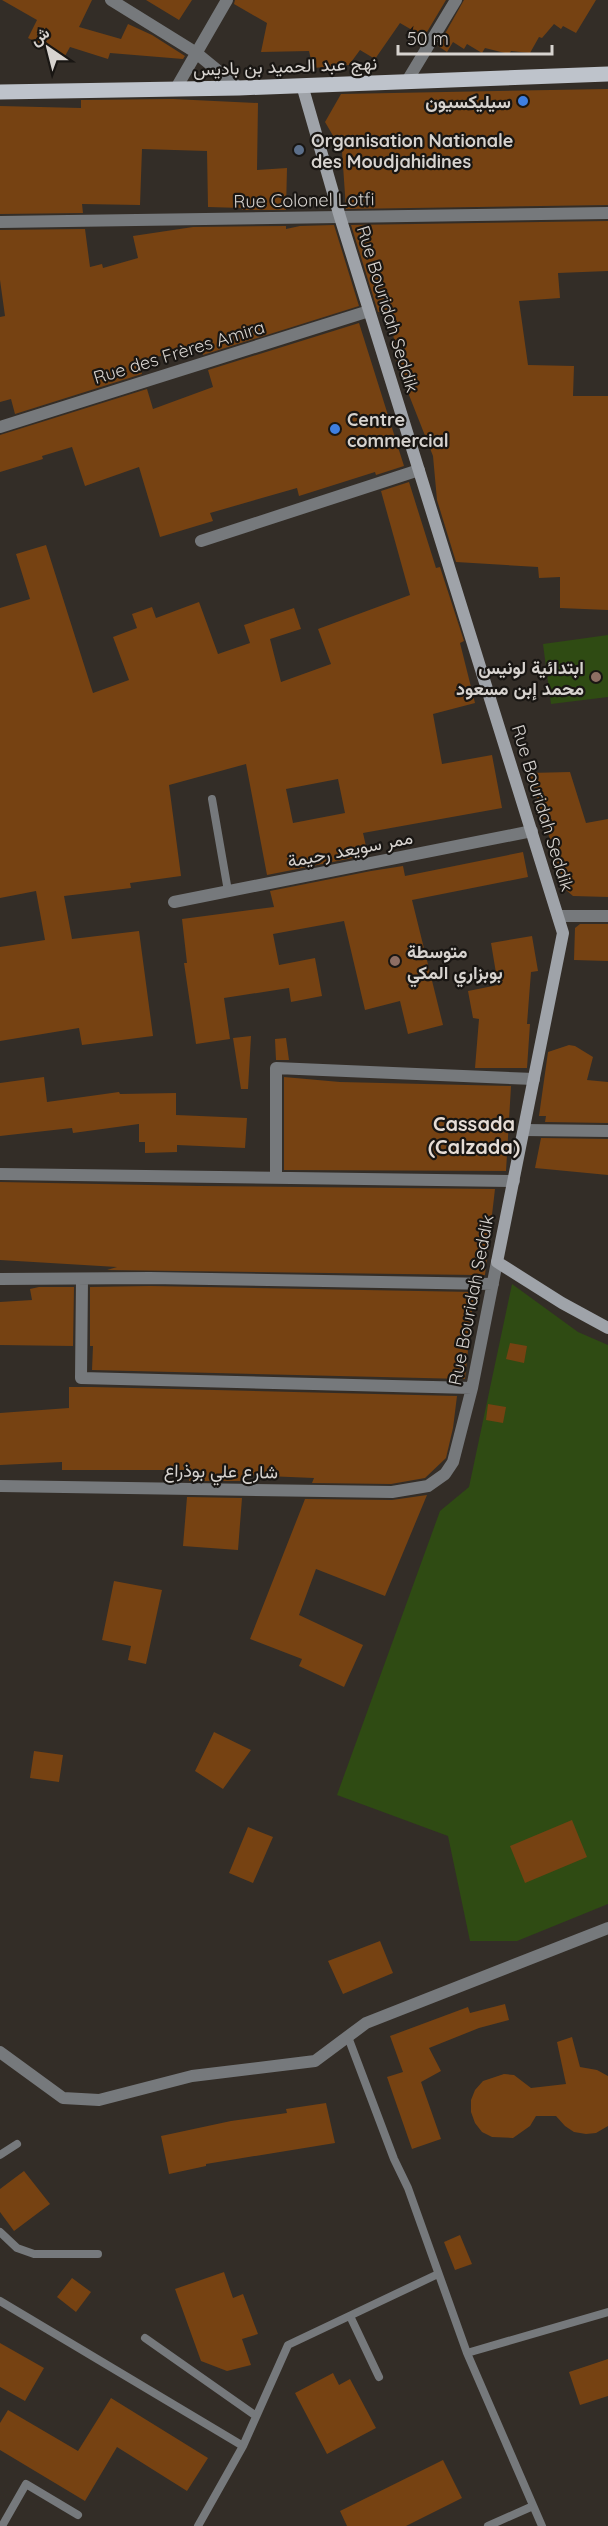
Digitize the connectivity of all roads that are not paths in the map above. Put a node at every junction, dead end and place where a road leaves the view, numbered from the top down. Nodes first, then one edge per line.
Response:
1 (111, 0) edge
2 (227, 0) edge
3 (456, 0) edge
4 (195, 52) junction
5 (608, 74) edge
6 (407, 81) junction
7 (302, 85) junction
8 (239, 88) junction
9 (175, 90) junction
10 (0, 92) edge
11 (608, 213) edge
12 (340, 217) junction
13 (0, 222) edge
14 (369, 311) junction
15 (0, 427) edge
16 (419, 470) junction
17 (201, 541) dead end
18 (212, 799) dead end
19 (532, 831) junction
20 (228, 891) junction
21 (174, 902) dead end
22 (558, 916) junction
23 (608, 916) edge
24 (534, 1079) junction
25 (524, 1130) junction
26 (608, 1131) edge
27 (0, 1174) edge
28 (276, 1178) junction
29 (514, 1180) junction
30 (497, 1262) junction
31 (0, 1279) edge
32 (82, 1279) junction
33 (493, 1284) junction
34 (608, 1328) edge
35 (472, 1388) junction
36 (438, 1480) joint
37 (0, 1486) edge
38 (608, 1928) edge
39 (348, 2037) junction
40 (0, 2052) edge
41 (16, 2144) dead end
42 (0, 2155) edge
43 (0, 2232) edge
44 (98, 2254) dead end
45 (438, 2274) junction
46 (0, 2301) edge
47 (608, 2312) edge
48 (350, 2316) junction
49 (145, 2338) dead end
50 (467, 2353) junction
51 (379, 2377) dead end
52 (256, 2416) junction
53 (243, 2446) junction
54 (533, 2506) junction
55 (78, 2515) dead end
56 (2, 2526) edge
57 (198, 2526) edge
58 (488, 2526) edge
59 (542, 2526) edge

1 - 4 street
2 - 4 street
3 - 6 street
4 - 8 street
4 - 9 street
5 - 6 main road, نهج عبد الحميد بن باديس
6 - 7 main road, نهج عبد الحميد بن باديس
7 - 8 main road, نهج عبد الحميد بن باديس
7 - 12 main road, Rue Bouridah Seddik
8 - 9 main road, نهج عبد الحميد بن باديس
9 - 10 main road, نهج عبد الحميد بن باديس
11 - 12 street, Rue Colonel Lotfi
12 - 13 street, Rue Colonel Lotfi
12 - 14 main road, Rue Bouridah Seddik
14 - 15 street, Rue des Frères Amira
14 - 16 main road, Rue Bouridah Seddik
16 - 17 street
16 - 19 main road, Rue Bouridah Seddik
18 - 20 lane
19 - 20 street, ممر سويعد رحيمة
19 - 22 main road, Rue Bouridah Seddik
20 - 21 street, ممر سويعد رحيمة
22 - 23 street
22 - 24 main road, Rue Bouridah Seddik
24 - 25 main road, Rue Bouridah Seddik
24 - 28 street
25 - 26 street
25 - 29 main road, Rue Bouridah Seddik
27 - 28 street
28 - 29 street
29 - 30 main road, Rue Bouridah Seddik
30 - 33 street, Rue Bouridah Seddik
30 - 34 main road
31 - 32 street
32 - 33 street
32 - 35 street
33 - 35 street, Rue Bouridah Seddik
35 - 36 street, Rue Bouridah Seddik
36 - 37 street, شارع علي بوذراع
38 - 39 street
39 - 40 street
39 - 45 lane
41 - 42 lane
43 - 44 lane
45 - 48 lane
45 - 50 lane
46 - 53 lane
47 - 50 lane
48 - 51 lane
48 - 52 lane
49 - 52 lane
50 - 54 lane
52 - 53 lane
53 - 57 lane
54 - 58 lane
54 - 59 lane
55 - 56 lane

